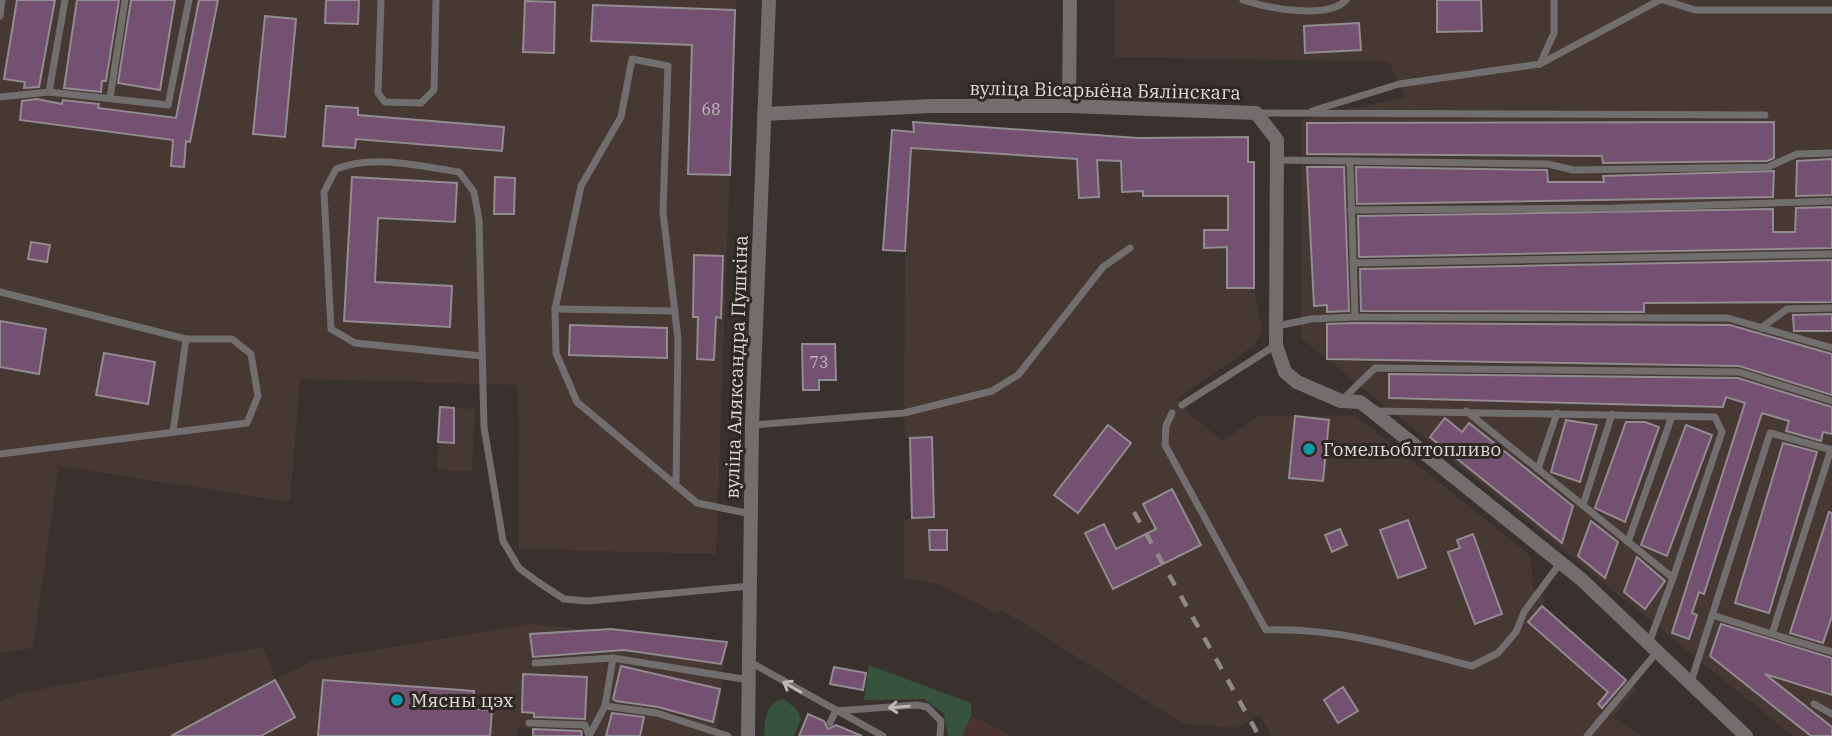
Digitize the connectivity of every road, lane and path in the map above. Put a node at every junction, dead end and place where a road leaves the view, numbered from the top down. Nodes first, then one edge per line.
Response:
1 (2, 0) edge
2 (65, 0) edge
3 (125, 0) edge
4 (189, 0) edge
5 (381, 0) edge
6 (436, 0) edge
7 (769, 0) edge
8 (1070, 0) edge
9 (1243, 0) edge
10 (1346, 0) edge
11 (1554, 0) edge
12 (1662, 0) edge
13 (1832, 10) edge
14 (0, 16) edge
15 (1540, 64) junction
16 (49, 92) junction
17 (0, 97) edge
18 (110, 98) junction
19 (1069, 106) junction
20 (1256, 113) junction
21 (1304, 113) junction
22 (764, 114) junction
23 (1765, 115) dead end
24 (1832, 153) edge
25 (1277, 160) junction
26 (1350, 161) junction
27 (1832, 201) edge
28 (1351, 210) junction
29 (1130, 248) dead end
30 (1832, 254) edge
31 (1353, 262) junction
32 (0, 292) edge
33 (1832, 308) edge
34 (555, 309) junction
35 (675, 311) junction
36 (1355, 317) junction
37 (1276, 326) junction
38 (1761, 328) junction
39 (186, 339) junction
40 (1276, 345) junction
41 (1832, 348) edge
42 (482, 356) junction
43 (1341, 401) junction
44 (1832, 401) edge
45 (1182, 405) dead end
46 (1372, 411) junction
47 (1466, 411) junction
48 (1172, 413) dead end
49 (1557, 413) junction
50 (1612, 414) junction
51 (1672, 416) junction
52 (752, 425) junction
53 (173, 432) junction
54 (1832, 449) edge
55 (0, 454) edge
56 (1538, 469) junction
57 (676, 486) junction
58 (1583, 505) junction
59 (751, 514) junction
60 (1628, 542) junction
61 (1561, 562) junction
62 (1673, 578) junction
63 (750, 586) junction
64 (1712, 615) junction
65 (1772, 635) junction
66 (1653, 648) junction
67 (1832, 652) edge
68 (613, 658) junction
69 (749, 662) junction
70 (535, 663) dead end
71 (749, 680) junction
72 (1690, 682) junction
73 (1814, 704) dead end
74 (605, 706) junction
75 (835, 712) junction
76 (1832, 715) edge
77 (528, 723) dead end
78 (830, 723) dead end
79 (589, 736) edge
80 (728, 736) edge
81 (748, 736) edge
82 (883, 736) edge
83 (940, 736) edge
84 (1587, 736) edge
85 (1745, 736) edge

1 - 14 lane
2 - 16 lane
3 - 18 lane
4 - 18 lane
5 - 6 lane
7 - 22 street, вуліца Аляксандра Пушкіна
8 - 19 street
9 - 10 lane
11 - 15 lane
12 - 13 lane
12 - 15 lane
15 - 21 lane
16 - 17 lane
16 - 18 lane
19 - 20 street, вуліца Вісарыёна Бялінскага
19 - 22 street, вуліца Вісарыёна Бялінскага
20 - 21 lane
20 - 25 street, вуліца Вісарыёна Бялінскага
21 - 23 lane
22 - 52 street, вуліца Аляксандра Пушкіна
24 - 26 lane
25 - 26 lane
25 - 37 street, вуліца Вісарыёна Бялінскага
26 - 28 lane
27 - 28 lane
28 - 31 lane
29 - 52 lane
30 - 31 lane
31 - 36 lane
32 - 39 lane
33 - 38 lane
34 - 35 lane
34 - 35 lane
34 - 57 lane
35 - 57 lane
36 - 37 lane
36 - 38 lane
37 - 40 street, вуліца Вісарыёна Бялінскага
38 - 41 lane
39 - 53 lane
39 - 53 lane
40 - 43 street, вуліца Вісарыёна Бялінскага
40 - 45 lane
42 - 42 lane
42 - 63 lane
43 - 44 lane
43 - 46 street, вуліца Вісарыёна Бялінскага
46 - 47 lane
46 - 61 street, вуліца Вісарыёна Бялінскага
47 - 49 lane
47 - 56 lane
48 - 61 lane
49 - 50 lane
49 - 56 lane
50 - 51 lane
50 - 58 lane
51 - 60 lane
51 - 62 lane
52 - 59 street, вуліца Аляксандра Пушкіна
53 - 55 lane
54 - 64 lane
54 - 65 lane
56 - 58 lane
57 - 59 lane
58 - 60 lane
59 - 63 street, вуліца Аляксандра Пушкіна
60 - 62 lane
61 - 66 street, вуліца Вісарыёна Бялінскага
62 - 66 lane
63 - 69 street, вуліца Аляксандра Пушкіна
64 - 65 lane
64 - 72 lane
65 - 67 lane
66 - 72 street, вуліца Вісарыёна Бялінскага
66 - 84 lane
68 - 70 lane
68 - 71 lane
68 - 74 lane
69 - 71 street, вуліца Аляксандра Пушкіна
75 -> 69 lane
71 - 81 street, вуліца Аляксандра Пушкіна
72 - 85 street, вуліца Вісарыёна Бялінскага
73 - 76 lane
74 - 79 lane
74 - 80 lane
75 - 78 lane
75 - 82 lane
83 -> 75 lane
77 - 79 lane

